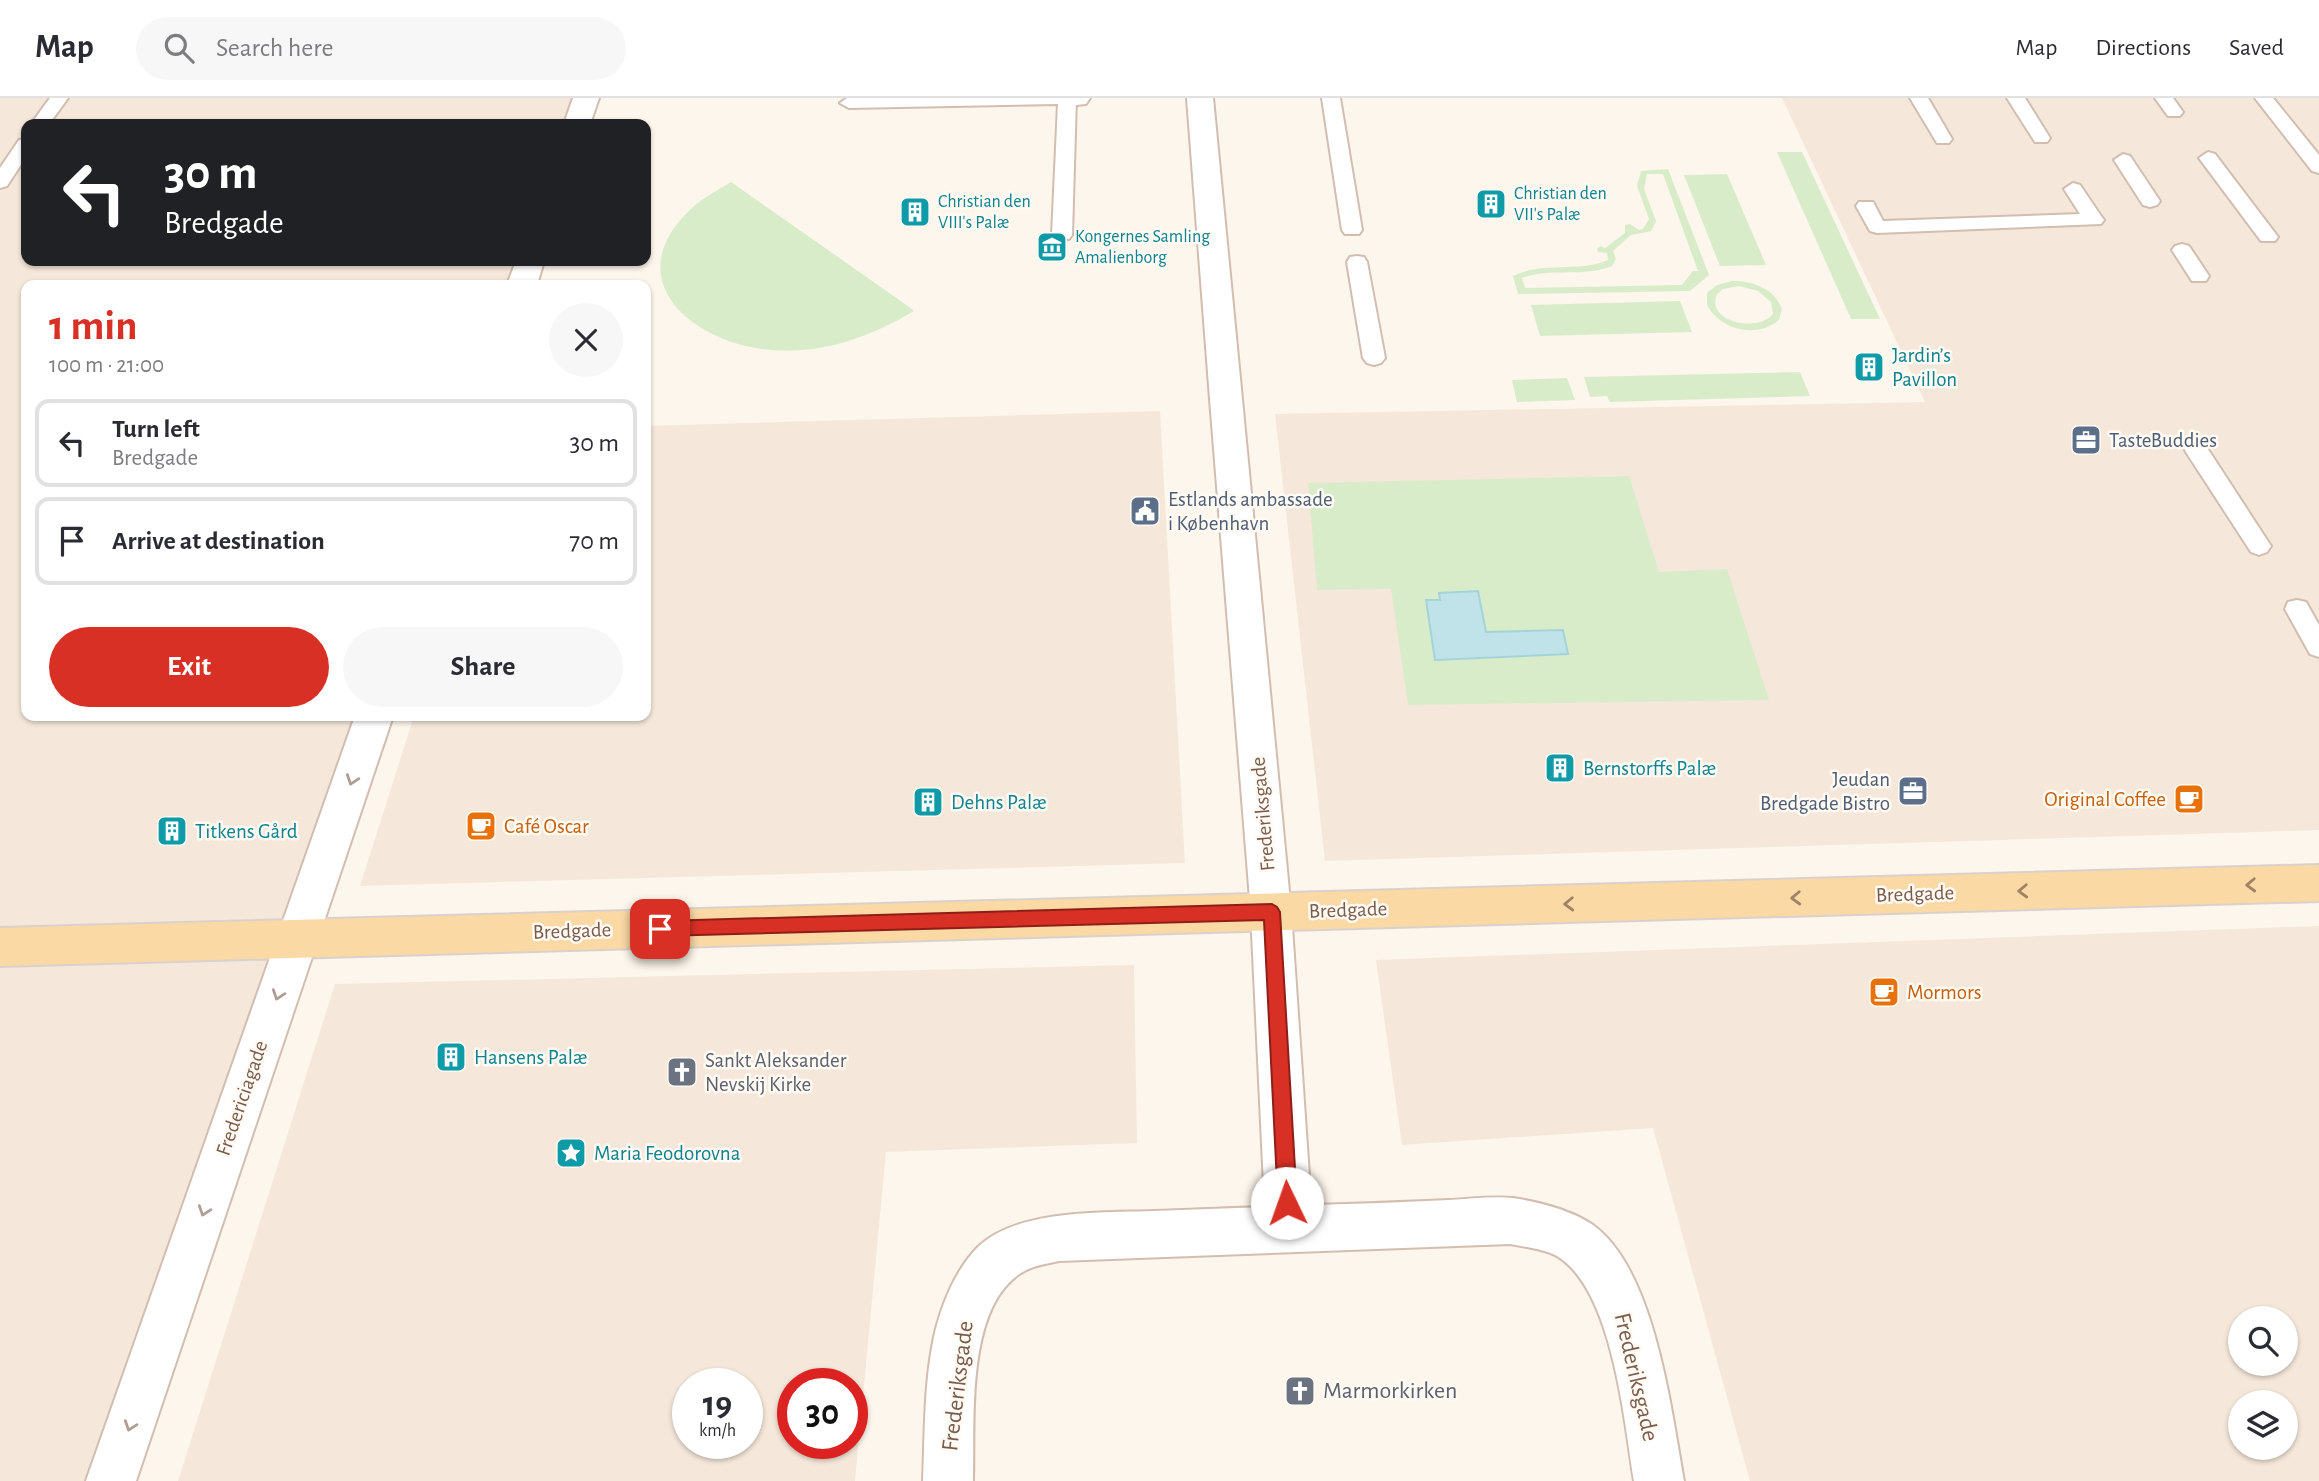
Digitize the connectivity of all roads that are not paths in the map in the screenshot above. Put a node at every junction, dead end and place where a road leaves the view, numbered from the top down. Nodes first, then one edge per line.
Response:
1 (59, 98) edge
2 (586, 98) edge
3 (1067, 98) edge
4 (1077, 98) edge
5 (1199, 98) edge
6 (1331, 98) edge
7 (1919, 98) edge
8 (2016, 98) edge
9 (2264, 98) edge
10 (849, 103) dead end
11 (44, 119) edge
12 (579, 119) edge
13 (2042, 138) dead end
14 (1943, 139) dead end
15 (21, 151) edge
16 (2208, 158) dead end
17 (2123, 160) dead end
18 (2319, 167) edge
19 (0, 182) edge
20 (2073, 189) dead end
21 (2150, 201) dead end
22 (1866, 206) dead end
23 (1352, 230) dead end
24 (1062, 235) dead end
25 (2268, 237) dead end
26 (2182, 250) dead end
27 (1357, 262) dead end
28 (2199, 276) dead end
29 (1374, 358) dead end
30 (2194, 446) dead end
31 (2259, 546) dead end
32 (2297, 609) dead end
33 (2319, 647) edge
34 (372, 721) edge
35 (2319, 883) edge
36 (1272, 912) junction
37 (297, 939) junction
38 (0, 947) edge
39 (1289, 1230) junction
40 (111, 1481) edge
41 (948, 1481) edge
42 (1659, 1481) edge

1 - 11 lane
2 - 12 street
3 - 4 street
3 - 10 lane
3 - 24 lane
5 - 36 street, Frederiksgade
6 - 23 lane
7 - 14 lane
8 - 13 lane
9 - 18 lane
15 - 19 lane
16 - 25 lane
17 - 21 lane
20 - 22 lane
26 - 28 lane
27 - 29 lane
30 - 31 lane
32 - 33 lane
34 -> 37 street, Fredericiagade
35 -> 36 main road, Bredgade
36 - 37 main road, Bredgade
36 - 39 street, Frederiksgade
37 - 38 main road, Bredgade
37 -> 40 street, Fredericiagade
39 - 41 street, Frederiksgade
39 - 42 street, Frederiksgade

